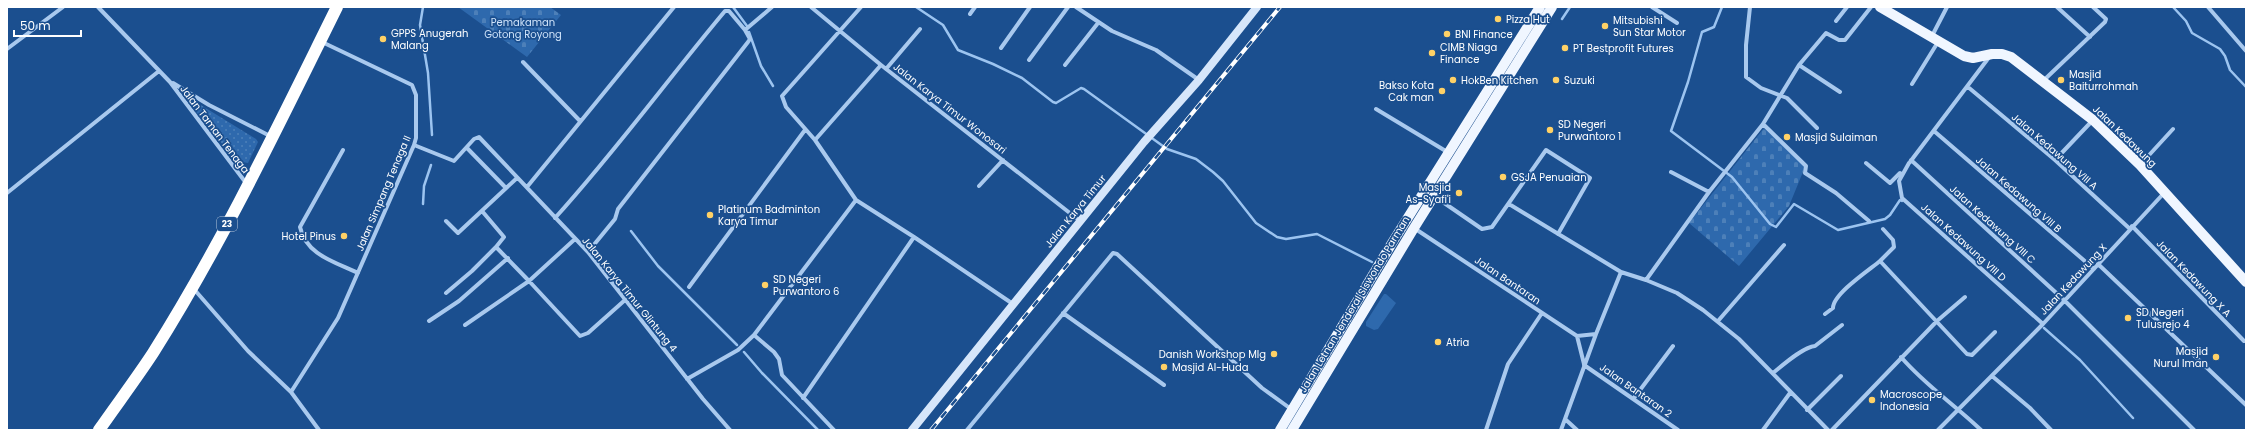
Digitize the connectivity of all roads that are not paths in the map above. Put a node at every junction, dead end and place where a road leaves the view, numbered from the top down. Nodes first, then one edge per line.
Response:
1 (63, 7) edge
2 (98, 7) edge
3 (337, 7) edge
4 (674, 7) edge
5 (772, 7) edge
6 (811, 7) edge
7 (861, 7) edge
8 (975, 7) edge
9 (1030, 7) edge
10 (1068, 7) edge
11 (1076, 7) edge
12 (1257, 7) edge
13 (1652, 7) edge
14 (1750, 7) edge
15 (1847, 7) edge
16 (1871, 7) edge
17 (1947, 7) edge
18 (2057, 7) edge
19 (2093, 7) edge
20 (2208, 7) edge
21 (1546, 8) edge
22 (1885, 8) edge
23 (970, 14) dead end
24 (1836, 21) dead end
25 (1098, 23) junction
26 (1677, 23) dead end
27 (920, 29) dead end
28 (745, 30) junction
29 (839, 31) junction
30 (2090, 37) junction
31 (1934, 40) junction
32 (320, 41) junction
33 (1001, 48) dead end
34 (7, 49) edge
35 (2246, 51) edge
36 (1992, 54) junction
37 (1029, 60) dead end
38 (522, 62) dead end
39 (880, 65) junction
40 (1065, 65) dead end
41 (1799, 65) junction
42 (886, 68) junction
43 (159, 71) junction
44 (1199, 80) junction
45 (2042, 81) junction
46 (170, 82) junction
47 (1912, 84) dead end
48 (1968, 87) junction
49 (1840, 92) dead end
50 (1780, 94) junction
51 (1376, 109) dead end
52 (2094, 120) junction
53 (580, 121) junction
54 (1763, 124) junction
55 (1817, 128) dead end
56 (2173, 129) dead end
57 (805, 130) junction
58 (1934, 131) junction
59 (274, 138) junction
60 (815, 140) junction
61 (414, 144) junction
62 (467, 148) junction
63 (343, 150) dead end
64 (1449, 153) junction
65 (1003, 160) junction
66 (2055, 160) junction
67 (1910, 162) junction
68 (1866, 163) dead end
69 (2140, 165) junction
70 (1671, 172) dead end
71 (517, 178) junction
72 (248, 185) junction
73 (979, 186) dead end
74 (527, 187) junction
75 (506, 188) junction
76 (1708, 192) junction
77 (7, 193) edge
78 (2165, 193) junction
79 (1434, 196) junction
80 (856, 200) junction
81 (1509, 204) junction
82 (482, 211) junction
83 (555, 218) junction
84 (446, 221) dead end
85 (1080, 221) junction
86 (1869, 221) dead end
87 (2131, 227) junction
88 (1414, 228) junction
89 (1883, 229) dead end
90 (1558, 234) junction
91 (914, 237) junction
92 (575, 239) junction
93 (1784, 245) dead end
94 (496, 247) junction
95 (588, 252) junction
96 (508, 258) junction
97 (1880, 261) junction
98 (2098, 264) junction
99 (2094, 269) junction
100 (1622, 272) junction
101 (358, 273) junction
102 (1646, 280) junction
103 (529, 281) junction
104 (2246, 282) edge
105 (192, 287) junction
106 (689, 287) dead end
107 (446, 292) dead end
108 (1964, 297) dead end
109 (625, 300) junction
110 (2064, 300) junction
111 (1013, 304) junction
112 (1063, 313) junction
113 (1542, 313) junction
114 (1825, 314) dead end
115 (429, 321) dead end
116 (1718, 321) junction
117 (1937, 321) junction
118 (2042, 324) junction
119 (465, 325) dead end
120 (1842, 325) dead end
121 (1346, 330) junction
122 (1995, 332) dead end
123 (1596, 334) junction
124 (754, 335) junction
125 (1577, 336) junction
126 (2244, 342) dead end
127 (1673, 346) dead end
128 (1901, 357) junction
129 (1584, 364) junction
130 (1773, 373) junction
131 (1840, 376) dead end
132 (1992, 376) junction
133 (688, 378) junction
134 (1164, 385) dead end
135 (1312, 387) junction
136 (291, 392) junction
137 (1790, 393) junction
138 (803, 398) junction
139 (1634, 398) junction
140 (2246, 405) edge
141 (1959, 409) junction
142 (1293, 410) junction
143 (1808, 410) junction
144 (1565, 419) junction
145 (99, 430) edge
146 (318, 430) edge
147 (730, 430) edge
148 (834, 430) edge
149 (912, 430) edge
150 (968, 430) edge
151 (1280, 430) edge
152 (1292, 430) edge
153 (1486, 430) edge
154 (1562, 430) edge
155 (1577, 430) edge
156 (1678, 430) edge
157 (1763, 430) edge
158 (1828, 430) edge
159 (1832, 430) edge
160 (1938, 430) edge
161 (1981, 430) edge
162 (2051, 430) edge
163 (2194, 430) edge

1 - 34 street
2 - 43 street, Jalan Taman Tenaga
3 - 32 highway, 23
4 - 53 street
5 - 28 street
6 - 29 street, Jalan Karya Timur Wonosari
7 - 29 street
8 - 23 street
9 - 33 street
10 - 37 street
11 - 25 street
12 - 44 street, Jalan Karya Timur
13 - 26 street
14 - 50 street
15 - 24 street
16 - 41 street
17 - 31 street
18 - 30 street
19 - 30 street
20 - 35 street
21 - 64 main road, Jalan Letnan Jenderal Siswondo Parman
21 - 79 main road, Jalan Letnan Jenderal Siswondo Parman
22 - 31 main road, Jalan Kedawung
25 - 40 street
25 - 44 street
27 - 42 street
28 - 83 street
28 - 95 street
29 - 39 street, Jalan Karya Timur Wonosari
29 - 57 street
30 - 45 street
31 - 36 main road, Jalan Kedawung
31 - 47 street
32 - 59 highway, 23
32 - 61 street, Jalan Simpang Tenaga II
36 - 45 main road, Jalan Kedawung
36 - 48 street
38 - 53 street
39 - 42 street, Jalan Karya Timur Wonosari
39 - 60 street
41 - 49 street
41 - 50 street
42 - 65 street, Jalan Karya Timur Wonosari
43 - 46 street, Jalan Taman Tenaga
43 - 77 street
44 - 85 street, Jalan Karya Timur
45 - 52 main road, Jalan Kedawung
46 - 59 street, Jalan Taman Tenaga
46 - 72 street, Jalan Taman Tenaga
48 - 58 street
48 - 66 street, Jalan Kedawung VIII A
50 - 54 street
50 - 55 street
51 - 64 street
52 - 66 street
52 - 69 main road, Jalan Kedawung
53 - 74 street
54 - 76 street
54 - 86 street
56 - 69 street
57 - 60 street
57 - 106 street
58 - 67 street
58 - 99 street, Jalan Kedawung VIII B
59 - 72 highway, 23
60 - 80 street
61 - 62 street
61 - 101 street, Jalan Simpang Tenaga II
62 - 71 street, Jalan Karya Timur Glintung 4
62 - 75 street
63 - 101 street
64 - 121 main road, Jalan Letnan Jenderal Siswondo Parman
65 - 73 street
65 - 85 street, Jalan Karya Timur Wonosari
66 - 87 street, Jalan Kedawung VIII A
67 - 68 street
67 - 110 street, Jalan Kedawung VIII C
67 - 118 street, Jalan Kedawung VIII D
69 - 78 main road, Jalan Kedawung
70 - 76 street
71 - 74 street, Jalan Karya Timur Glintung 4
71 - 75 street
72 - 105 highway, 23
74 - 83 street, Jalan Karya Timur Glintung 4
75 - 82 street
76 - 102 street
78 - 87 street, Jalan Kedawung X
78 - 104 main road, Jalan Kedawung
79 - 81 street
79 - 88 main road, Jalan Letnan Jenderal Siswondo Parman
80 - 91 street
80 - 124 street
81 - 90 street
81 - 90 street
82 - 84 street
82 - 94 street
83 - 92 street, Jalan Karya Timur Glintung 4
85 - 111 street, Jalan Karya Timur
87 - 98 street, Jalan Kedawung X
87 - 126 street, Jalan Kedawung X A
88 - 113 street, Jalan Bantaran
88 - 121 main road, Jalan Letnan Jenderal Siswondo Parman
89 - 97 street
90 - 100 street
91 - 111 street
91 - 138 street
92 - 95 street, Jalan Karya Timur Glintung 4
92 - 103 street
93 - 116 street
94 - 96 street
94 - 107 street
95 - 109 street, Jalan Karya Timur Glintung 4
96 - 103 street
96 - 115 street
97 - 114 street
97 - 117 street
98 - 99 street, Jalan Kedawung X
98 - 140 street
99 - 110 street, Jalan Kedawung X
100 - 102 street
100 - 123 street
101 - 136 street, Jalan Simpang Tenaga II
102 - 116 street
103 - 109 street
103 - 119 street
105 - 136 street
105 - 145 highway, 23
108 - 117 street
109 - 133 street, Jalan Karya Timur Glintung 4
110 - 118 street, Jalan Kedawung X
110 - 163 street, Jalan Kedawung VIII C
111 - 149 street, Jalan Karya Timur
112 - 134 street
112 - 142 street
112 - 150 street
113 - 125 street, Jalan Bantaran
113 - 153 street
116 - 130 street
117 - 122 street
117 - 128 street
118 - 132 street, Jalan Kedawung X
120 - 130 street
121 - 135 main road, Jalan Letnan Jenderal Siswondo Parman
123 - 125 street
123 - 129 street
124 - 133 street
124 - 138 street
125 - 129 street
127 - 139 street
128 - 141 street
128 - 159 street
129 - 139 street, Jalan Bantaran 2
129 - 144 street
130 - 137 street
131 - 143 street
132 - 141 street, Jalan Kedawung X
132 - 162 street
133 - 147 street, Jalan Karya Timur Glintung 4
135 - 142 main road, Jalan Letnan Jenderal Siswondo Parman
135 - 152 main road, Jalan Letnan Jenderal Siswondo Parman
136 - 146 street
137 - 143 street
137 - 157 street
138 - 148 street
139 - 156 street, Jalan Bantaran 2
141 - 160 street, Jalan Kedawung X
141 - 161 street
142 - 151 main road, Jalan Letnan Jenderal Siswondo Parman
143 - 158 street
144 - 154 street
144 - 155 street

